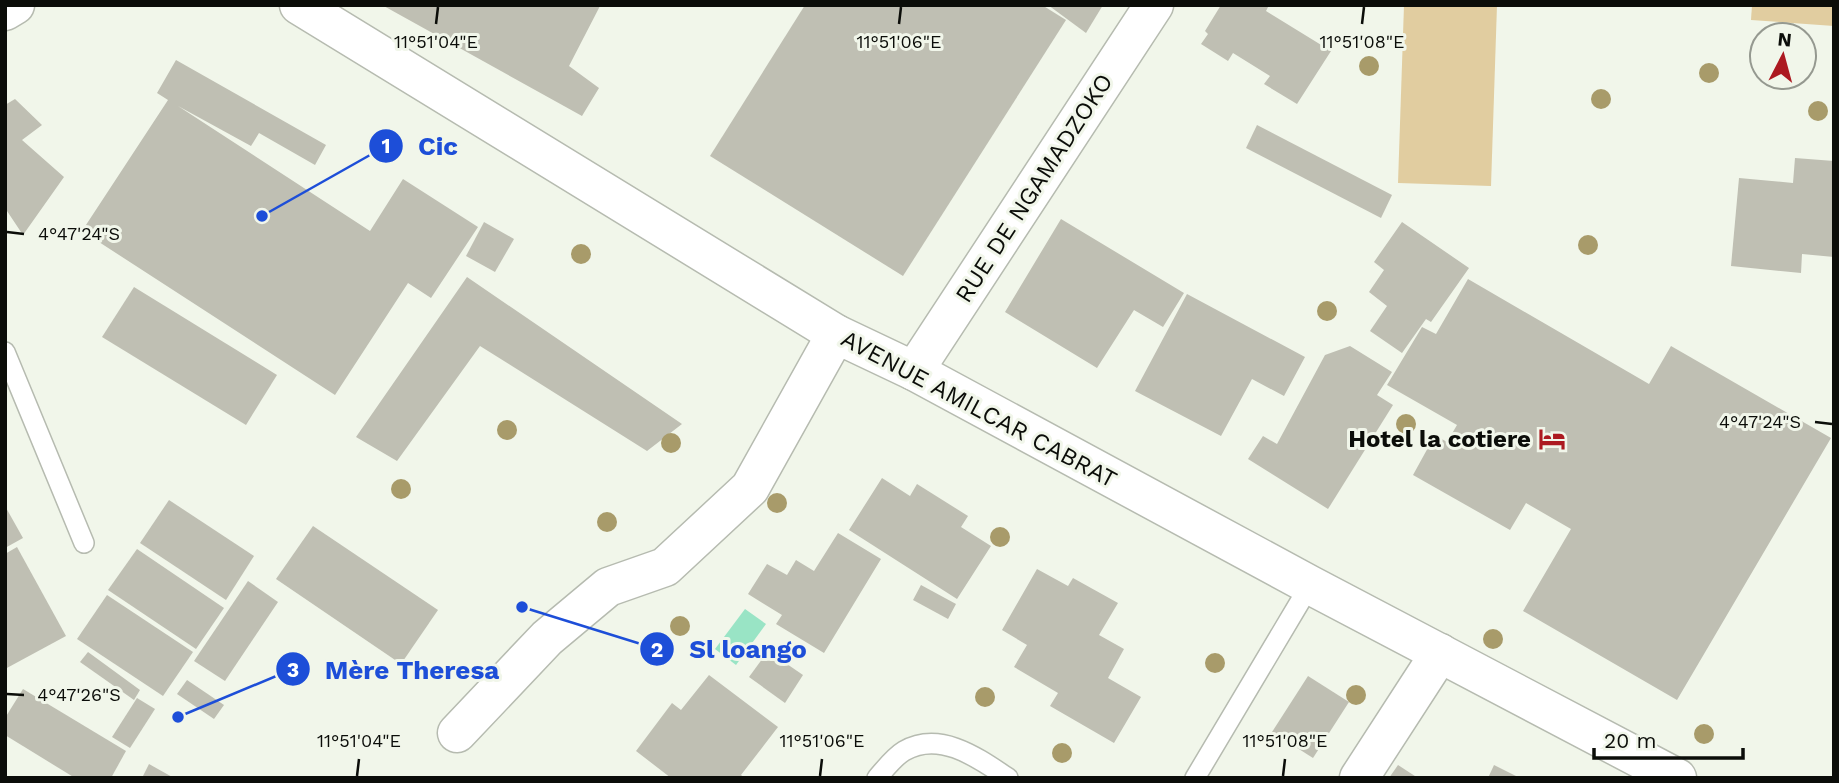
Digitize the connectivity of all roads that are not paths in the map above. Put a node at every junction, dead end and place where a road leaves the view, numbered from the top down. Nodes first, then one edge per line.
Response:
1 (15, 5) edge
2 (299, 5) edge
3 (1154, 5) edge
4 (5, 11) edge
5 (836, 334) junction
6 (5, 352) edge
7 (914, 371) junction
8 (84, 542) dead end
9 (1310, 585) junction
10 (1440, 653) junction
11 (457, 733) dead end
12 (877, 778) edge
13 (1008, 778) edge
14 (1195, 778) edge
15 (1359, 778) edge
16 (1677, 778) edge

1 - 4 street
2 - 5 street, AVENUE AMILCAR CABRAT
3 - 7 street, RUE DE NGAMADZOKO
5 - 7 street, AVENUE AMILCAR CABRAT
5 - 11 street
6 - 8 lane
7 - 9 street, AVENUE AMILCAR CABRAT
9 - 10 street, AVENUE AMILCAR CABRAT
9 - 14 lane
10 - 15 street
10 - 16 street, AVENUE AMILCAR CABRAT
12 - 13 lane

